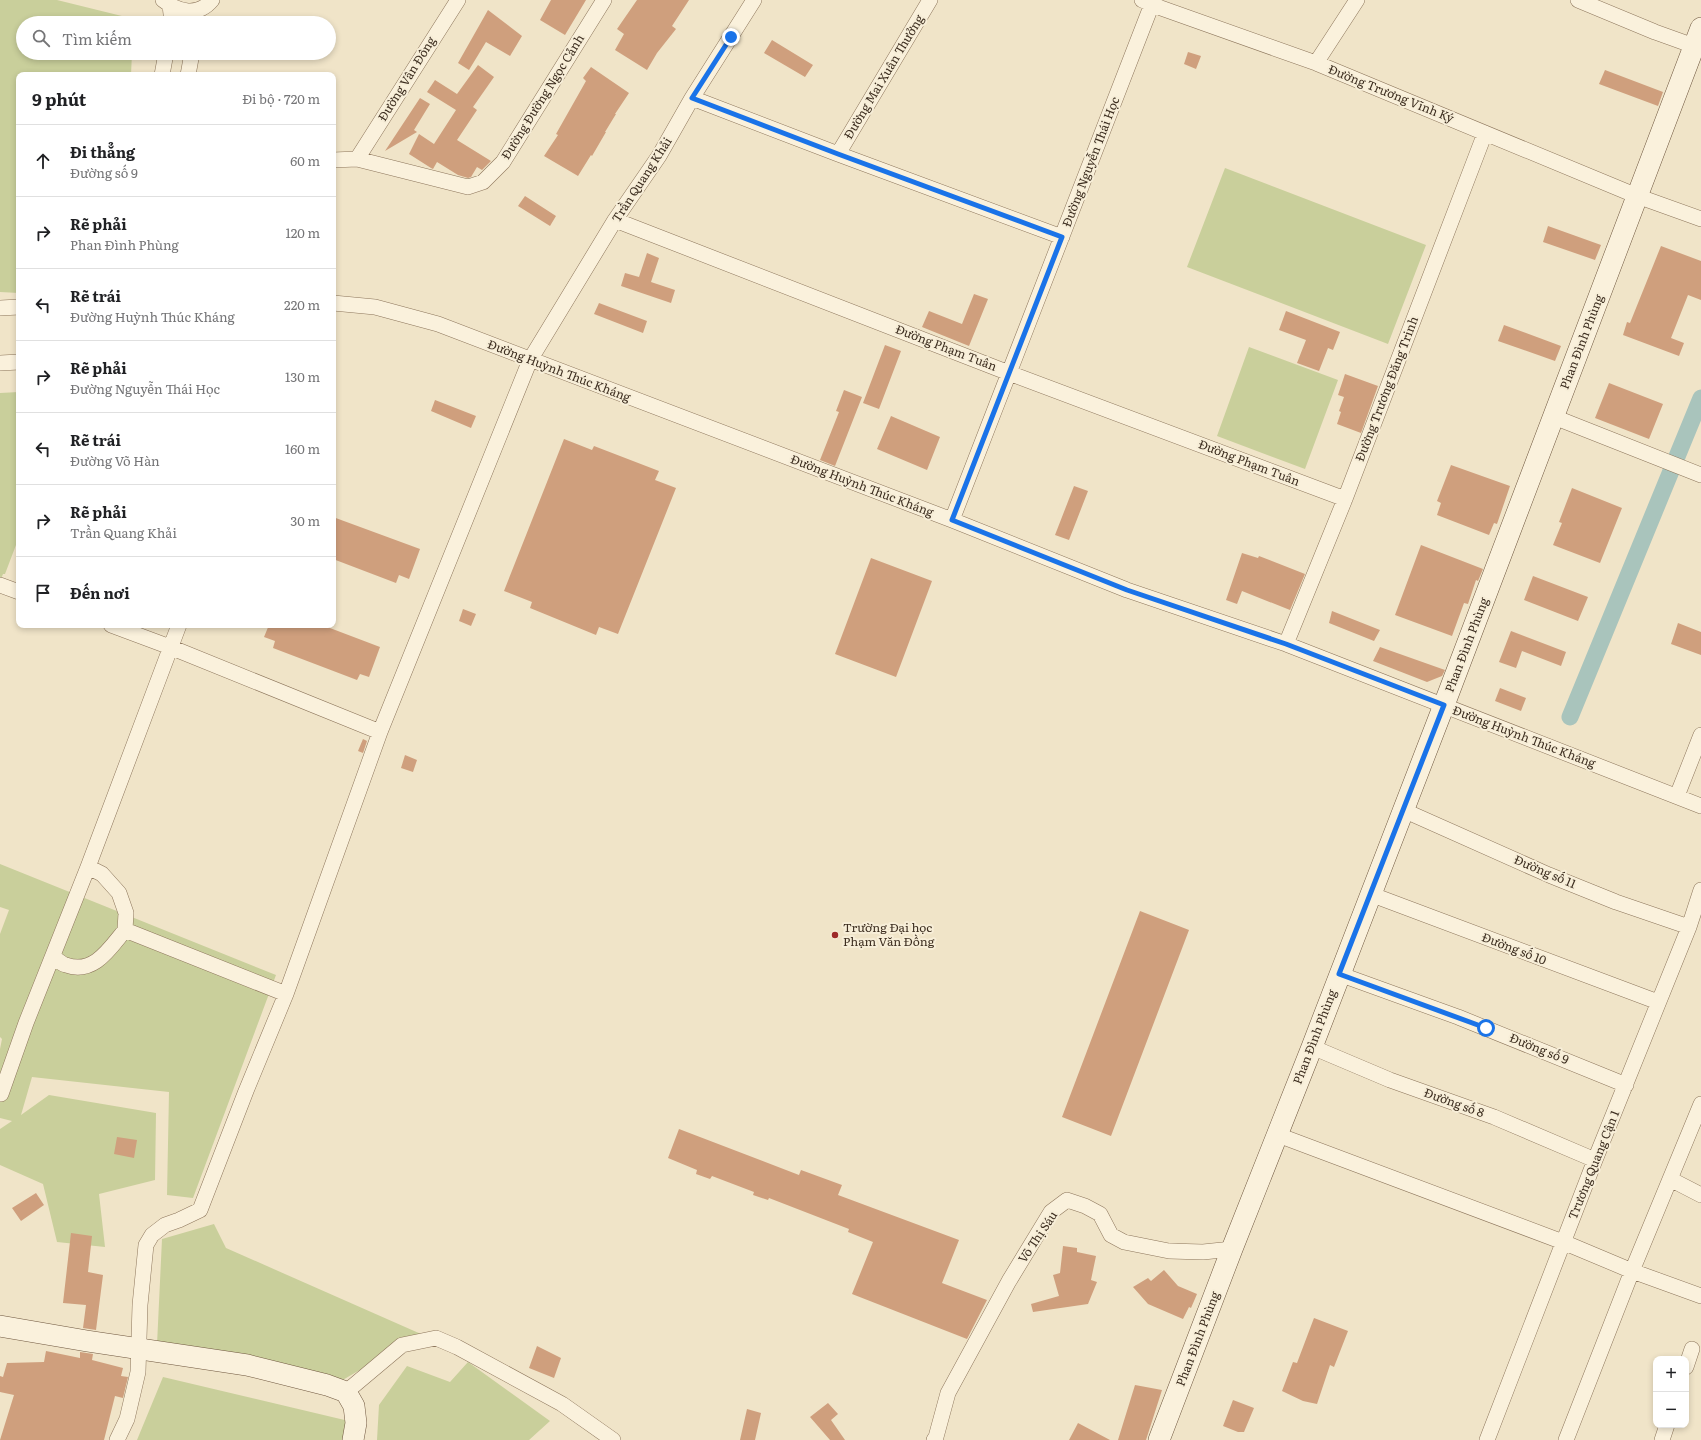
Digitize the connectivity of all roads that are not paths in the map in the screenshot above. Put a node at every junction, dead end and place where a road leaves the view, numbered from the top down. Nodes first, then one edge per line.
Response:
1 (458, 0) edge
2 (604, 0) edge
3 (754, 0) edge
4 (930, 0) edge
5 (1357, 0) edge
6 (1578, 0) edge
7 (166, 2) edge
8 (209, 3) edge
9 (1155, 3) edge
10 (170, 16) edge
11 (202, 16) edge
12 (1698, 37) edge
13 (165, 60) edge
14 (191, 60) edge
15 (1316, 63) junction
16 (163, 72) edge
17 (189, 72) edge
18 (692, 98) junction
19 (1485, 133) junction
20 (838, 154) junction
21 (357, 159) junction
22 (336, 160) edge
23 (1638, 196) junction
24 (1701, 219) edge
25 (615, 220) junction
26 (1062, 237) junction
27 (336, 303) edge
28 (16, 307) edge
29 (0, 308) edge
30 (530, 360) junction
31 (16, 362) edge
32 (0, 363) edge
33 (1008, 373) junction
34 (1554, 417) junction
35 (1698, 474) edge
36 (1345, 499) junction
37 (952, 520) junction
38 (0, 585) edge
39 (16, 591) edge
40 (119, 628) edge
41 (178, 628) edge
42 (1286, 644) junction
43 (170, 646) junction
44 (1444, 705) junction
45 (380, 732) junction
46 (1701, 735) edge
47 (1677, 796) junction
48 (1701, 806) edge
49 (1403, 810) junction
50 (88, 868) junction
51 (1701, 890) edge
52 (1370, 894) junction
53 (1689, 927) junction
54 (125, 930) junction
55 (53, 957) junction
56 (1339, 974) junction
57 (286, 994) junction
58 (1658, 1002) junction
59 (1312, 1047) junction
60 (1626, 1085) junction
61 (1, 1094) dead end
62 (1700, 1110) edge
63 (1278, 1135) junction
64 (1595, 1160) junction
65 (1670, 1179) junction
66 (1701, 1195) edge
67 (1563, 1242) junction
68 (1232, 1249) junction
69 (1632, 1271) junction
70 (1701, 1296) edge
71 (0, 1326) edge
72 (138, 1348) junction
73 (1692, 1349) dead end
74 (1689, 1358) edge
75 (346, 1392) junction
76 (1666, 1428) edge
77 (938, 1439) edge
78 (117, 1440) edge
79 (352, 1440) edge
80 (613, 1440) edge
81 (1159, 1440) edge
82 (1487, 1440) edge
83 (1566, 1440) edge
84 (1662, 1440) edge

1 - 21 street, Đường Vân Đông
2 - 21 street, Đường Đường Ngọc Cảnh
3 - 18 street, Trần Quang Khải
4 - 20 street, Đường Mai Xuân Thưởng
5 - 15 street
6 - 12 street
7 - 8 street
7 - 10 street
8 - 11 street
9 - 15 street, Đường Trương Vĩnh Ký
9 - 26 street, Đường Nguyễn Thái Học
12 - 23 street, Phan Đình Phùng
13 - 16 street
14 - 17 street
15 - 19 street, Đường Trương Vĩnh Ký
18 - 20 street
18 - 25 street, Trần Quang Khải
19 - 23 street, Đường Trương Vĩnh Ký
19 - 36 street, Đường Trương Đăng Trinh
20 - 26 street
21 - 22 street, Đường Đường Ngọc Cảnh
23 - 24 street, Đường Trương Vĩnh Ký
23 - 34 street, Phan Đình Phùng
25 - 30 street, Trần Quang Khải
25 - 33 street, Đường Phạm Tuân
26 - 33 street, Đường Nguyễn Thái Học
27 - 30 street, Đường Huỳnh Thúc Kháng
28 - 29 street
30 - 37 street, Đường Huỳnh Thúc Kháng
30 - 45 street, Trần Quang Khải
31 - 32 street
33 - 36 street, Đường Phạm Tuân
33 - 37 street, Đường Nguyễn Thái Học
34 - 35 street
34 - 44 street, Phan Đình Phùng
36 - 42 street, Đường Trương Đăng Trinh
37 - 42 street, Đường Huỳnh Thúc Kháng
38 - 39 street
40 - 43 street
41 - 43 street
42 - 44 street, Đường Huỳnh Thúc Kháng
43 - 45 street
43 - 50 street
44 - 47 street, Đường Huỳnh Thúc Kháng
44 - 49 street, Phan Đình Phùng
45 - 57 street, Trần Quang Khải
46 - 47 street
47 - 48 street, Đường Huỳnh Thúc Kháng
49 - 52 street, Phan Đình Phùng
49 - 53 street, Đường số 11
50 - 54 street
50 - 55 street
51 - 53 street, Trương Quang Cận 1
52 - 56 street, Phan Đình Phùng
52 - 58 street, Đường số 10
53 - 58 street, Trương Quang Cận 1
54 - 55 street
54 - 57 street
55 - 61 street
56 - 59 street, Phan Đình Phùng
56 - 60 street, Đường số 9
57 - 72 street, Trần Quang Khải
58 - 60 street, Trương Quang Cận 1
59 - 63 street, Phan Đình Phùng
59 - 64 street, Đường số 8
60 - 64 street, Trương Quang Cận 1
62 - 65 street
63 - 67 street
63 - 68 street, Phan Đình Phùng
64 - 67 street, Trương Quang Cận 1
65 - 66 street
65 - 69 street
67 - 69 street
67 - 82 street, Trương Quang Cận 1
68 - 77 street, Võ Thị Sáu
68 - 81 street, Phan Đình Phùng
69 - 70 street
69 - 83 street
71 - 72 street
72 - 75 street
72 - 78 street, Trần Quang Khải
73 - 74 street
75 - 79 street
75 - 80 street
76 - 84 street

